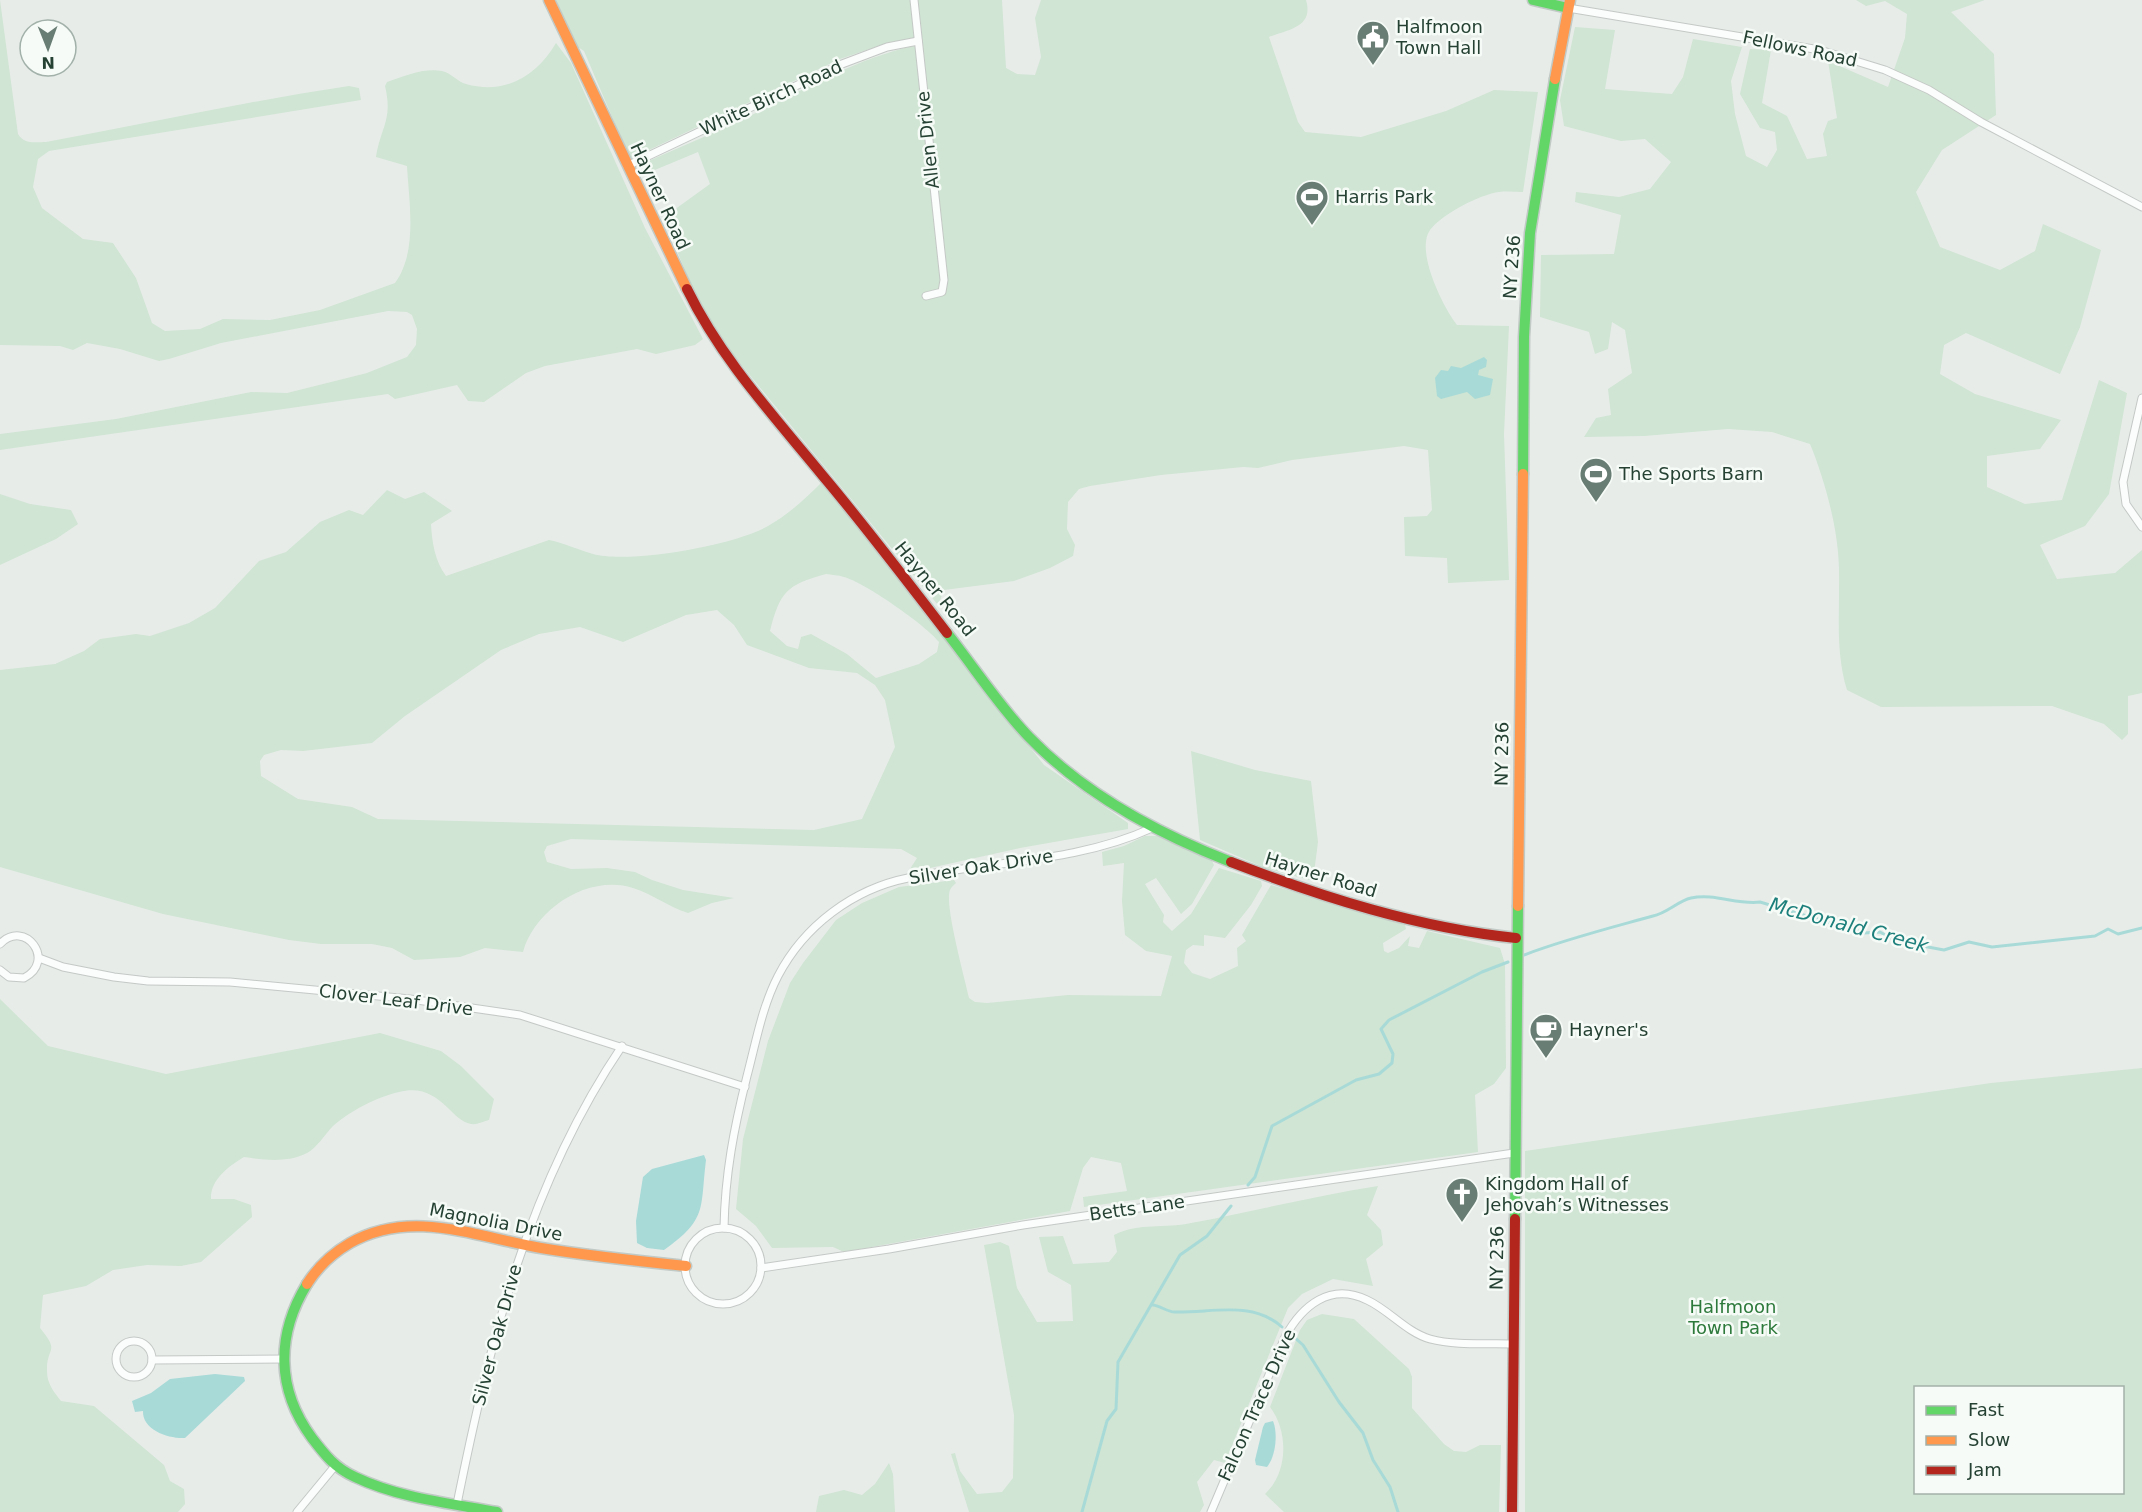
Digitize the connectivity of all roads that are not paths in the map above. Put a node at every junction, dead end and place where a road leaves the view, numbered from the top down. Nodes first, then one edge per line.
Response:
1 (549, 0) edge
2 (914, 0) edge
3 (1533, 0) edge
4 (1569, 4) edge
5 (918, 41) junction
6 (627, 166) junction
7 (2142, 207) edge
8 (926, 296) dead end
9 (2142, 398) edge
10 (2142, 527) edge
11 (1152, 828) junction
12 (1516, 938) junction
13 (0, 944) edge
14 (39, 958) junction
15 (0, 970) edge
16 (622, 1046) junction
17 (744, 1087) junction
18 (1514, 1153) junction
19 (724, 1228) junction
20 (522, 1244) junction
21 (686, 1266) junction
22 (761, 1268) junction
23 (1513, 1344) junction
24 (284, 1359) junction
25 (152, 1360) junction
26 (335, 1466) junction
27 (457, 1504) junction
28 (297, 1512) edge
29 (497, 1512) edge
30 (1211, 1512) edge
31 (1512, 1512) edge

1 - 6 street, Hayner Road
2 - 5 street, Allen Drive
3 - 4 street
4 - 7 street, Fellows Road
4 - 12 street, NY 236 / NY 236
5 - 6 street, White Birch Road
5 - 8 street, Allen Drive
6 - 11 street, Hayner Road
9 - 10 street
11 - 12 street, Hayner Road
11 - 17 street, Silver Oak Drive
12 - 18 street, NY 236 / NY 236
13 - 14 street
14 - 15 street
14 - 16 street, Clover Leaf Drive
16 - 17 street, Clover Leaf Drive
16 - 20 street, Silver Oak Drive
17 - 19 street, Silver Oak Drive
18 - 22 street, Betts Lane
18 - 23 street, NY 236 / NY 236
19 - 21 street
19 - 22 street
20 - 21 street, Magnolia Drive
20 - 24 street, Magnolia Drive
20 - 27 street, Silver Oak Drive
21 - 22 street
23 - 30 street, Falcon Trace Drive
23 - 31 street, NY 236 / NY 236
24 - 25 street
24 - 26 street, Magnolia Drive
25 - 25 street
26 - 27 street, Magnolia Drive
26 - 28 street
27 - 29 street, Magnolia Drive

